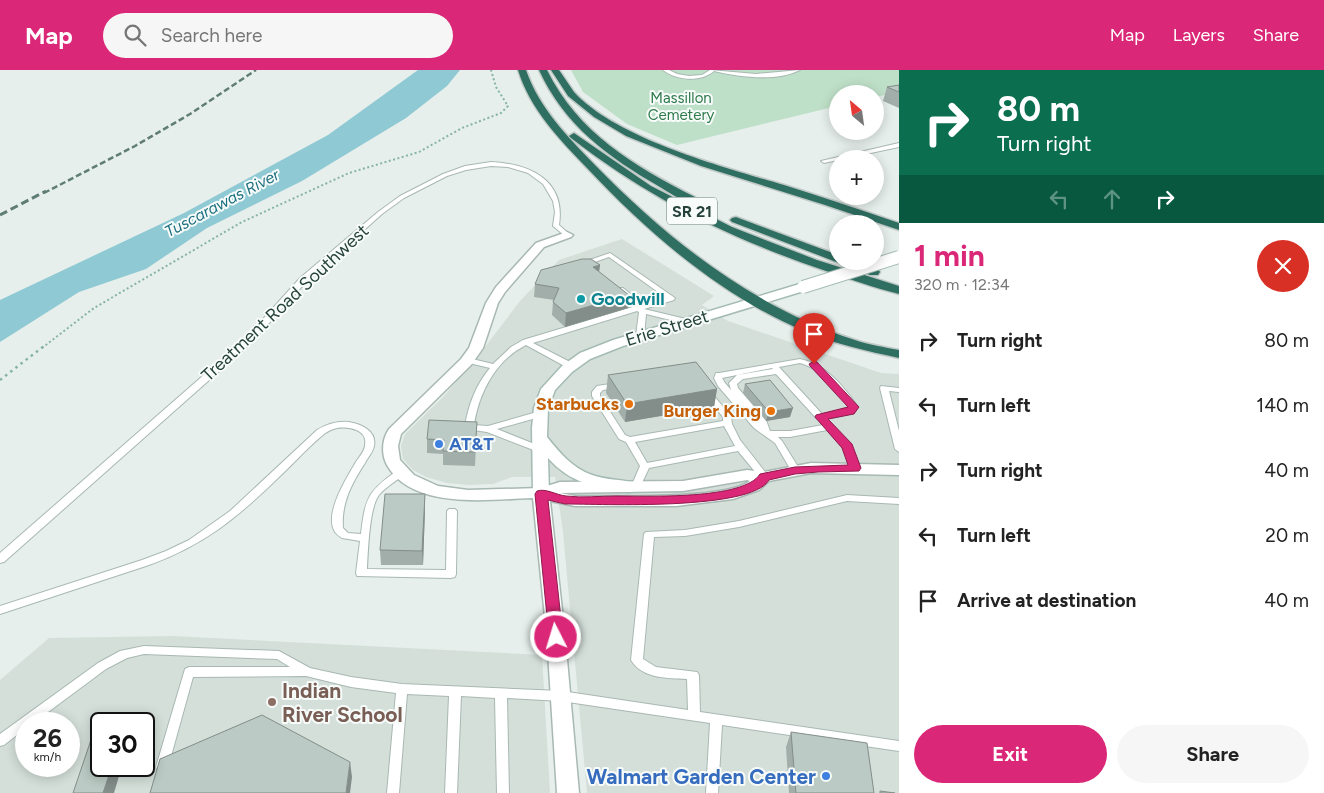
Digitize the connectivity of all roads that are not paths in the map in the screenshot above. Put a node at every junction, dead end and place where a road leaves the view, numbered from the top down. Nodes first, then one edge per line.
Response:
1 (522, 70) edge
2 (529, 70) edge
3 (544, 70) edge
4 (555, 70) edge
5 (664, 70) edge
6 (713, 70) edge
7 (798, 70) edge
8 (899, 145) edge
9 (824, 161) dead end
10 (710, 208) dead end
11 (726, 216) dead end
12 (899, 227) edge
13 (567, 235) joint
14 (829, 256) edge
15 (899, 257) edge
16 (591, 268) edge
17 (871, 270) edge
18 (899, 279) edge
19 (613, 285) edge
20 (899, 290) edge
21 (756, 302) junction
22 (641, 309) junction
23 (688, 322) junction
24 (640, 336) junction
25 (526, 342) junction
26 (899, 354) edge
27 (468, 360) junction
28 (571, 366) junction
29 (496, 367) junction
30 (775, 368) junction
31 (628, 383) edge
32 (703, 388) edge
33 (899, 390) edge
34 (540, 414) junction
35 (820, 417) junction
36 (726, 423) junction
37 (829, 427) junction
38 (488, 429) junction
39 (765, 432) junction
40 (629, 440) junction
41 (539, 443) junction
42 (741, 448) junction
43 (899, 448) edge
44 (645, 466) junction
45 (855, 468) junction
46 (795, 470) junction
47 (899, 470) edge
48 (401, 472) junction
49 (764, 477) junction
50 (633, 487) junction
51 (541, 494) junction
52 (899, 501) edge
53 (452, 511) dead end
54 (365, 538) junction
55 (0, 559) edge
56 (0, 610) edge
57 (307, 672) junction
58 (402, 689) junction
59 (455, 691) junction
60 (501, 694) junction
61 (561, 696) junction
62 (694, 714) junction
63 (716, 718) junction
64 (0, 741) edge
65 (899, 746) edge
66 (160, 774) edge
67 (393, 793) edge
68 (451, 793) edge
69 (503, 793) edge
70 (568, 793) edge
71 (712, 793) edge

1 - 21 highway
2 - 20 highway, SR 21
3 - 10 highway, SR 21
4 - 12 highway
5 - 6 lane
6 - 7 lane
8 - 9 lane
11 - 14 highway, SR 21
13 - 27 street, Treatment Road Southwest
13 - 55 lane, Treatment Road Southwest
15 - 21 street, Erie Street, bridge
16 - 22 lane
17 - 18 highway
19 - 22 lane
21 - 23 street, Erie Street
21 - 26 highway
22 - 23 lane
22 - 24 lane
22 - 25 lane
23 - 24 street, Erie Street
24 - 28 street, Erie Street
25 - 28 lane
25 - 29 lane
27 - 29 lane
27 - 48 street, Treatment Road Southwest
28 - 34 street, Erie Street
29 - 38 lane
30 - 35 lane
30 - 35 lane
30 - 39 lane
30 - 39 lane
31 - 40 lane
32 - 36 lane
33 - 43 lane
34 - 38 lane
34 - 41 street, Erie Street
35 - 37 lane
36 - 40 lane
36 - 42 lane
37 - 39 lane
37 - 45 lane
38 - 41 lane
39 - 46 lane
40 - 44 lane
41 - 50 street
41 - 51 street, Erie Street
42 - 44 lane
42 - 49 lane
44 - 50 lane
45 - 46 street
45 - 47 street
46 - 49 street
48 - 51 street
48 - 54 lane
49 - 50 street
49 - 51 street
50 - 51 street
51 - 61 street, Erie Street
52 - 62 lane
53 - 54 lane
54 - 56 lane
57 - 58 lane
57 - 64 lane
57 - 66 lane
58 - 59 lane
58 - 67 lane
59 - 60 lane
59 - 68 lane
60 - 61 lane
60 - 69 lane
61 - 62 lane
61 - 70 street, Erie Street
62 - 63 lane
63 - 65 lane
63 - 71 lane

